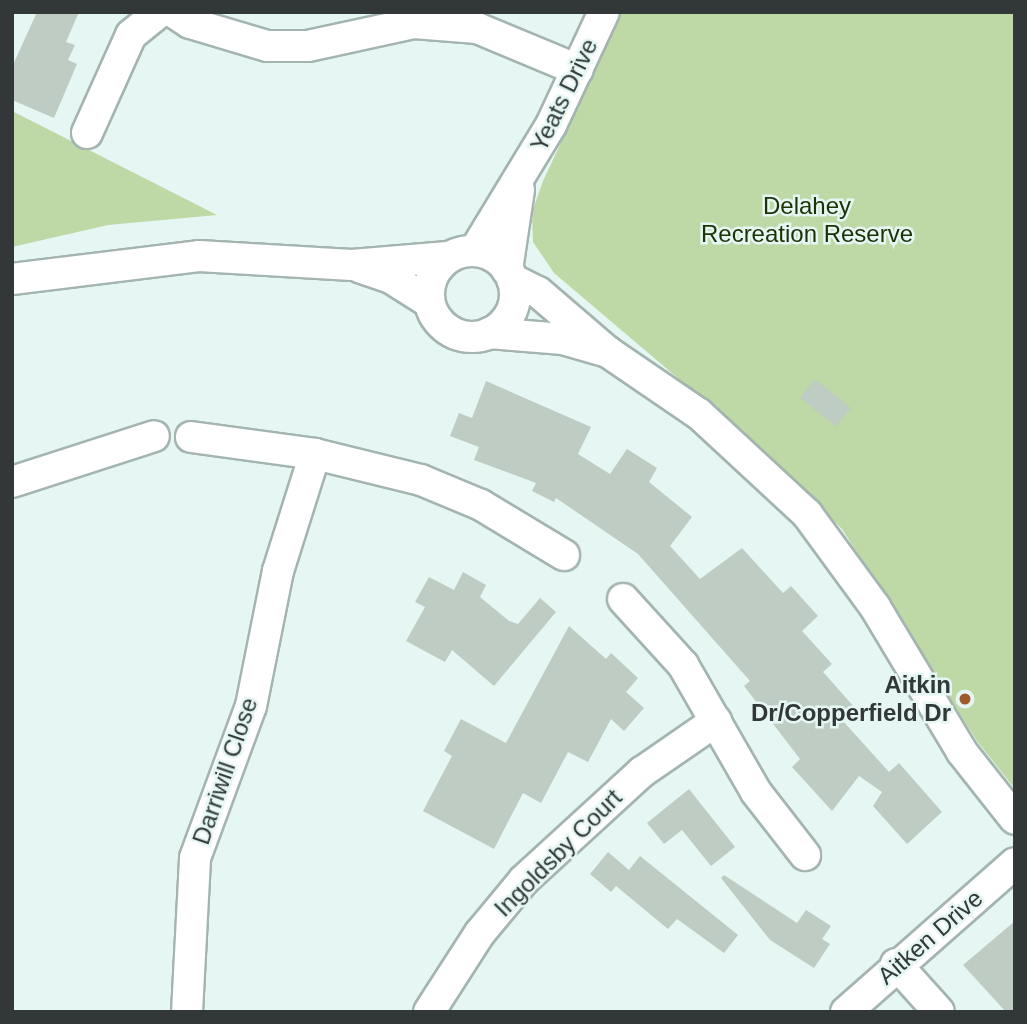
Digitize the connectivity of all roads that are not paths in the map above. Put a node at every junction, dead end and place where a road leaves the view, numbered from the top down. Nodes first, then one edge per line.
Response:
1 (159, 12) edge
2 (173, 12) edge
3 (604, 12) edge
4 (578, 70) junction
5 (87, 133) dead end
6 (522, 176) junction
7 (462, 254) junction
8 (352, 265) junction
9 (73, 271) junction
10 (510, 274) junction
11 (12, 279) edge
12 (12, 296) edge
13 (429, 302) junction
14 (489, 333) junction
15 (608, 352) junction
16 (154, 436) dead end
17 (191, 437) dead end
18 (315, 454) junction
19 (12, 482) edge
20 (564, 555) dead end
21 (623, 599) dead end
22 (716, 721) junction
23 (1015, 819) edge
24 (805, 855) dead end
25 (1015, 863) edge
26 (896, 964) junction
27 (187, 1012) edge
28 (429, 1012) edge
29 (846, 1012) edge
30 (939, 1012) edge

1 - 5 street
2 - 4 street
3 - 4 street, Yeats Drive
4 - 6 street, Yeats Drive
6 - 7 street, Yeats Drive
6 - 10 street, Yeats Drive
7 - 8 street
7 - 10 street
7 - 13 street
8 - 9 street
8 - 13 street
9 - 11 street
9 - 12 street
10 - 14 street
10 - 15 street
13 - 14 street
14 - 15 street
15 - 23 street
16 - 19 street
17 - 18 street
18 - 20 street
18 - 27 street, Darriwill Close
21 - 22 street
22 - 24 street
22 - 28 street, Ingoldsby Court
25 - 26 street, Aitken Drive
26 - 29 street, Aitken Drive
26 - 30 street

